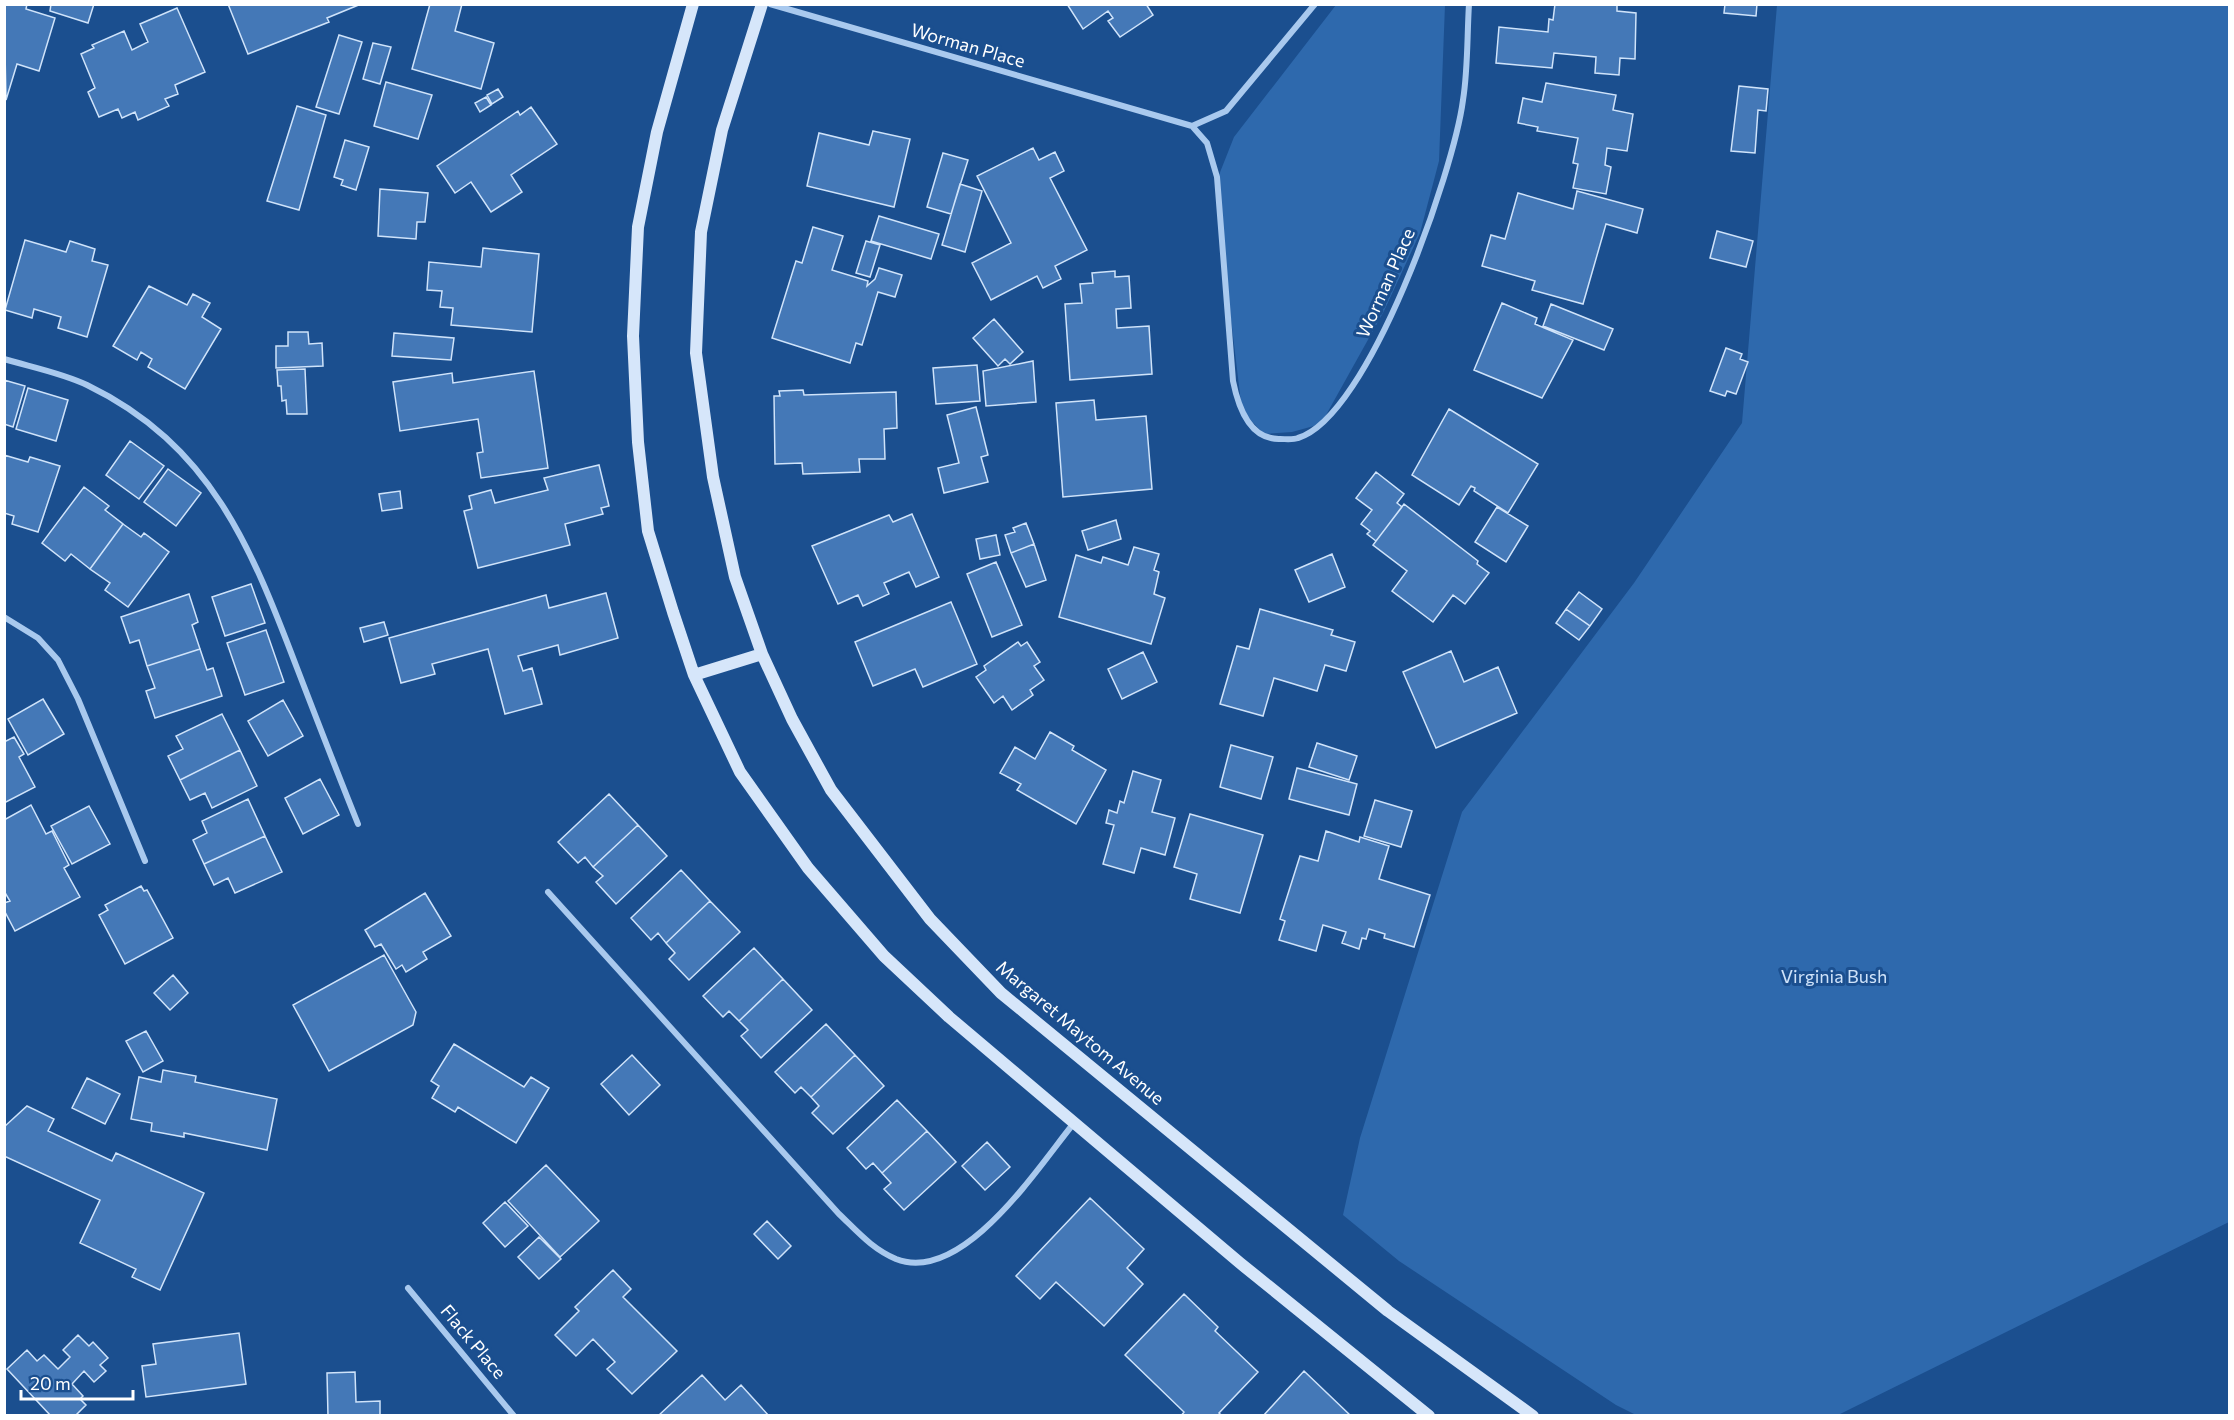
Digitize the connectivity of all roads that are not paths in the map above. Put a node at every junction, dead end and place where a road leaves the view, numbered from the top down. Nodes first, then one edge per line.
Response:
1 (693, 4) edge
2 (762, 4) edge
3 (770, 4) edge
4 (1315, 4) edge
5 (1469, 4) edge
6 (1192, 126) junction
7 (4, 359) edge
8 (4, 617) edge
9 (762, 654) junction
10 (694, 675) junction
11 (358, 824) dead end
12 (145, 861) dead end
13 (548, 892) dead end
14 (1074, 1123) junction
15 (408, 1288) dead end
16 (514, 1416) edge
17 (1429, 1416) edge
18 (1533, 1416) edge

1 - 10 street
2 - 9 street, Margaret Maytom Avenue
3 - 6 street, Worman Place
4 - 6 street
5 - 6 street, Worman Place
7 - 11 street
8 - 12 street
9 - 10 street
9 - 18 street, Margaret Maytom Avenue
10 - 14 street
13 - 14 street
14 - 17 street
15 - 16 street, Flack Place

